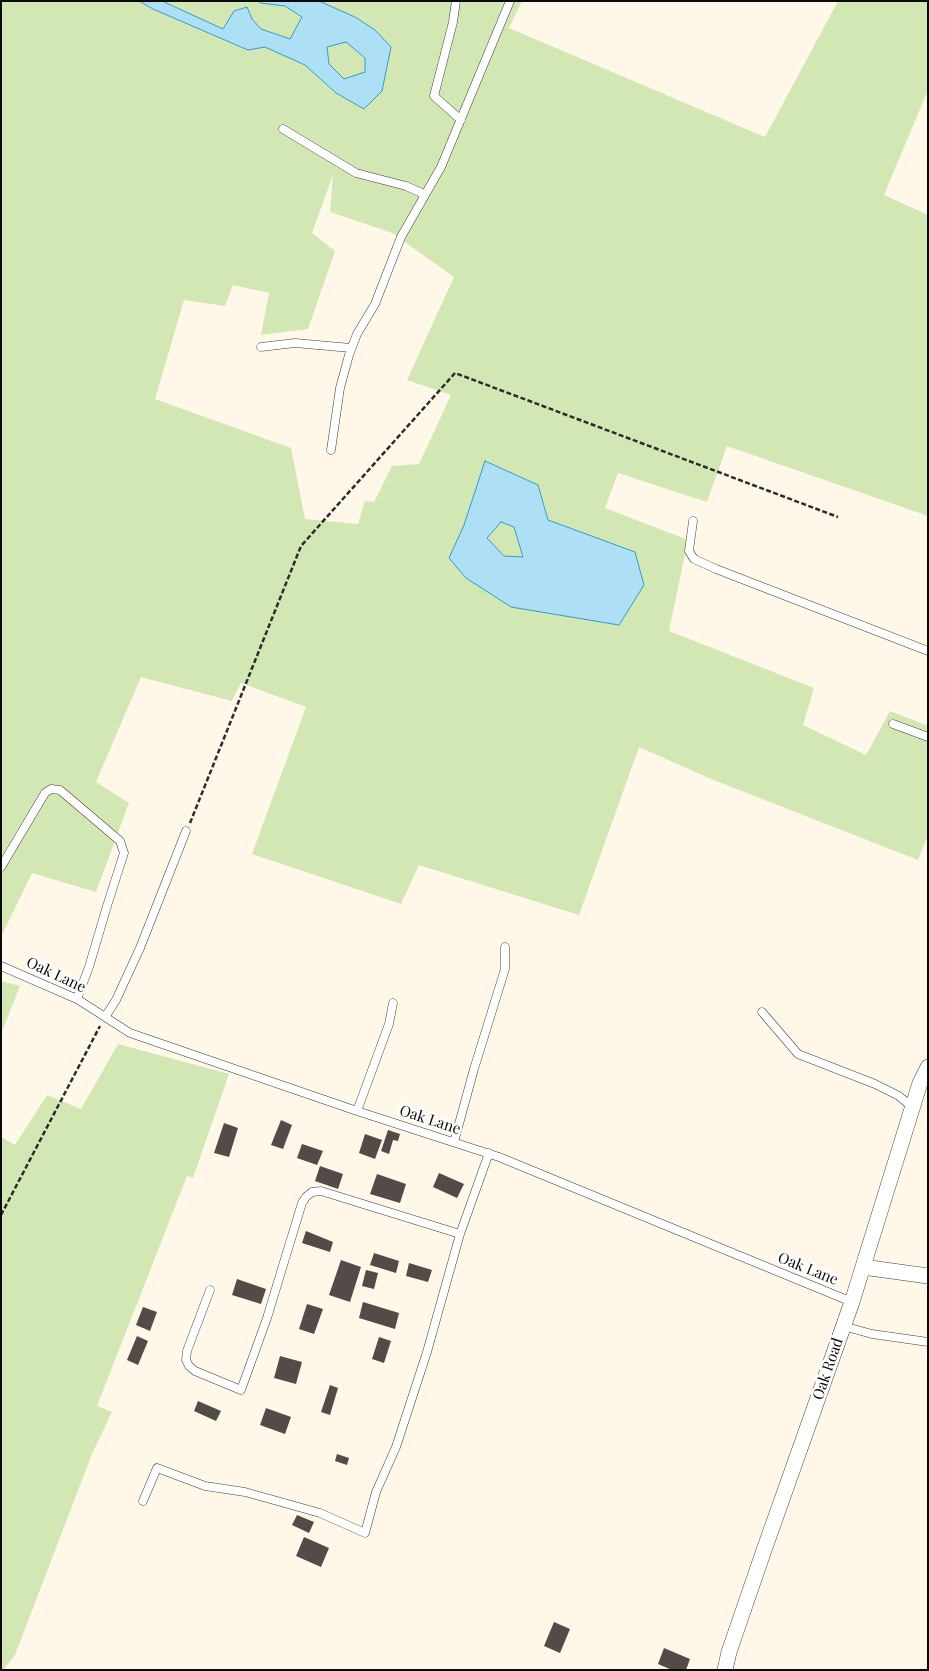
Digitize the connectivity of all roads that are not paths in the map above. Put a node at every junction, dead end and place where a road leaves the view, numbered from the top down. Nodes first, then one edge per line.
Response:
1 (456, 1) edge
2 (510, 1) edge
3 (461, 120) junction
4 (283, 129) dead end
5 (424, 194) junction
6 (260, 347) dead end
7 (352, 348) junction
8 (331, 450) dead end
9 (693, 521) dead end
10 (928, 651) edge
11 (893, 724) dead end
12 (928, 737) edge
13 (186, 831) road end
14 (1, 867) edge
15 (505, 947) dead end
16 (1, 966) edge
17 (77, 999) junction
18 (393, 1003) dead end
19 (762, 1012) dead end
20 (105, 1016) junction
21 (928, 1068) edge
22 (912, 1107) junction
23 (357, 1111) junction
24 (454, 1142) junction
25 (489, 1154) junction
26 (460, 1234) junction
27 (862, 1267) junction
28 (928, 1276) edge
29 (210, 1290) dead end
30 (852, 1302) junction
31 (843, 1326) junction
32 (928, 1342) edge
33 (143, 1501) dead end
34 (725, 1670) edge

1 - 3 lane
2 - 3 lane
3 - 5 lane
4 - 5 lane
5 - 7 lane
6 - 7 lane
7 - 8 lane
9 - 10 lane
11 - 12 lane
13 - 20 lane
14 - 17 lane
15 - 24 lane
16 - 17 lane, Oak Lane
17 - 20 lane, Oak Lane
18 - 23 lane
19 - 22 lane
20 - 23 lane, Oak Lane
21 - 22 street, Oak Road
22 - 27 street, Oak Road
23 - 24 lane, Oak Lane
24 - 25 lane, Oak Lane
25 - 26 lane
25 - 30 lane, Oak Lane
26 - 29 lane
26 - 33 lane
27 - 28 street
27 - 30 street, Oak Road
30 - 31 street, Oak Road
31 - 32 lane
31 - 34 street, Oak Road

